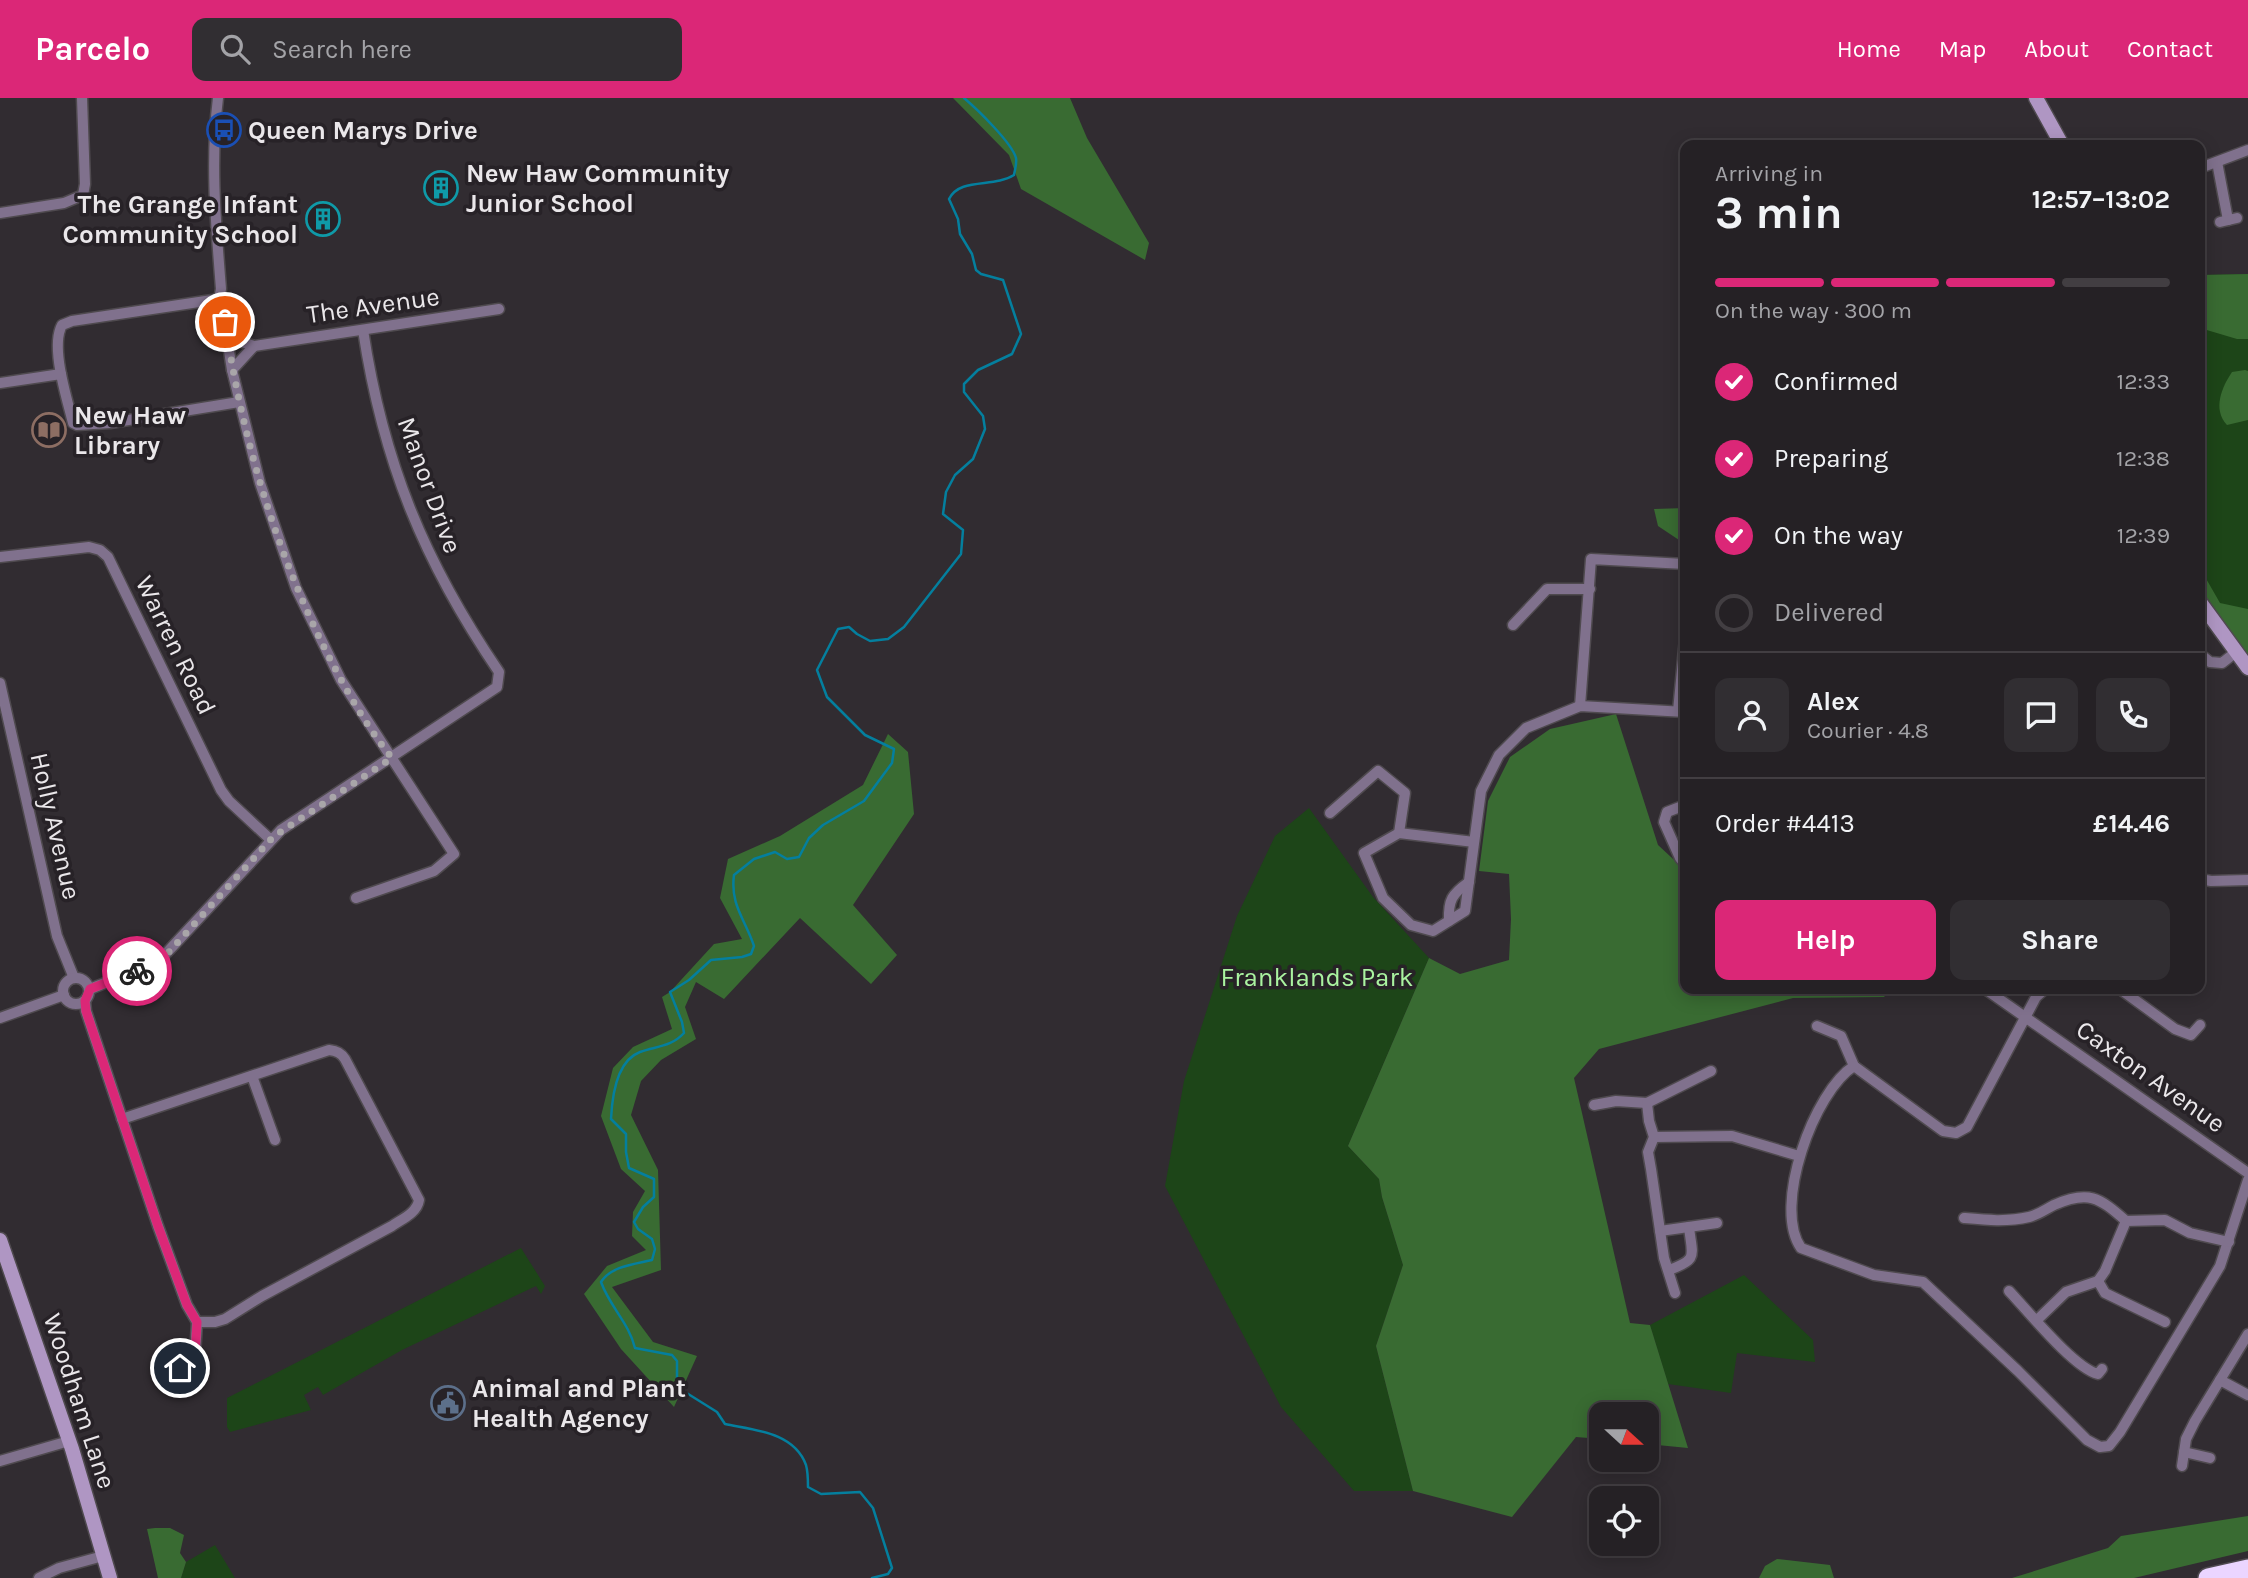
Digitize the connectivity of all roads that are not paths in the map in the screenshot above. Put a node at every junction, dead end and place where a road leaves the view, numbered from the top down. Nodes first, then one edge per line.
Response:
1 (82, 98) edge
2 (218, 98) edge
3 (2040, 99) edge
4 (2060, 140) edge
5 (2248, 150) edge
6 (2217, 162) junction
7 (2205, 166) edge
8 (0, 213) edge
9 (2228, 220) dead end
10 (219, 299) junction
11 (499, 309) dead end
12 (363, 330) junction
13 (227, 337) junction
14 (254, 346) junction
15 (232, 370) junction
16 (61, 374) junction
17 (0, 383) edge
18 (239, 402) junction
19 (0, 556) edge
20 (1680, 564) edge
21 (1590, 589) junction
22 (2205, 615) edge
23 (1513, 625) dead end
24 (2236, 652) junction
25 (2205, 658) edge
26 (2248, 668) edge
27 (0, 683) edge
28 (1580, 706) junction
29 (1680, 711) edge
30 (392, 758) junction
31 (1680, 807) edge
32 (1330, 813) dead end
33 (1399, 834) junction
34 (271, 840) junction
35 (1474, 842) junction
36 (1680, 857) edge
37 (2205, 880) edge
38 (2248, 880) edge
39 (1469, 882) junction
40 (356, 898) dead end
41 (1449, 921) junction
42 (74, 978) junction
43 (90, 989) junction
44 (1992, 994) edge
45 (2039, 994) edge
46 (2127, 994) edge
47 (64, 995) junction
48 (85, 1001) junction
49 (0, 1018) edge
50 (2027, 1018) junction
51 (2200, 1025) dead end
52 (1817, 1026) dead end
53 (1854, 1066) junction
54 (1711, 1072) dead end
55 (252, 1076) junction
56 (1647, 1103) junction
57 (1594, 1105) dead end
58 (122, 1119) junction
59 (1654, 1137) junction
60 (275, 1141) dead end
61 (1799, 1156) junction
62 (2248, 1173) edge
63 (2248, 1180) edge
64 (1964, 1217) dead end
65 (2126, 1221) junction
66 (1717, 1223) dead end
67 (1689, 1227) junction
68 (1660, 1231) junction
69 (0, 1240) edge
70 (2229, 1242) junction
71 (4, 1263) edge
72 (1669, 1270) junction
73 (2098, 1281) junction
74 (2009, 1291) dead end
75 (1675, 1293) dead end
76 (2037, 1320) junction
77 (197, 1322) junction
78 (2165, 1322) dead end
79 (2248, 1334) edge
80 (2102, 1369) dead end
81 (164, 1374) dead end
82 (2220, 1380) junction
83 (2248, 1395) edge
84 (69, 1441) junction
85 (2184, 1452) junction
86 (2210, 1458) dead end
87 (0, 1461) edge
88 (2182, 1466) dead end
89 (103, 1556) junction
90 (2248, 1569) edge
91 (38, 1578) edge
92 (110, 1578) edge
93 (2208, 1578) edge

1 - 8 street
2 - 10 street
3 - 4 main road
5 - 6 street
6 - 7 street
6 - 9 street
10 - 13 street
10 - 16 street
11 - 12 street, The Avenue
12 - 14 street, The Avenue
12 - 30 street, Manor Drive
13 - 14 street, The Avenue
13 - 15 street
14 - 15 street
15 - 18 street
16 - 17 street
16 - 18 street
18 - 30 street
19 - 34 street, Warren Road
20 - 21 street
21 - 23 street
21 - 28 street
22 - 24 main road
24 - 25 street
24 - 26 main road
27 - 42 street, Holly Avenue
28 - 29 street
28 - 35 street
30 - 34 street
30 - 40 street
31 - 36 street
32 - 33 street
33 - 35 street
33 - 41 street
34 - 43 street
35 - 39 street
37 - 38 street
39 - 41 street
39 - 41 street
42 - 43 street
42 - 47 street
43 - 48 street
44 - 50 street, Caxton Avenue
45 - 50 street
46 - 51 street
47 - 48 street
47 - 49 street
48 - 58 street
50 - 53 street
50 - 62 street, Caxton Avenue
52 - 53 street
53 - 61 street
54 - 56 street
55 - 58 street
55 - 60 street
55 - 77 street
56 - 57 street
56 - 59 street
58 - 77 street
59 - 61 street
59 - 68 street
61 - 70 street
63 - 70 street
64 - 65 street
65 - 70 street
65 - 73 street
66 - 67 street
67 - 68 street
67 - 72 street
68 - 72 street
69 - 71 main road, Woodham Lane
71 - 84 main road, Woodham Lane
72 - 75 street
73 - 76 street
73 - 78 street
74 - 76 street
76 - 80 street
77 - 81 street
79 - 82 street
82 - 83 street
82 - 85 street
84 - 87 street
84 - 89 main road, Woodham Lane
85 - 86 street
85 - 88 street
89 - 91 street
89 - 92 main road, Woodham Lane
90 - 93 highway

